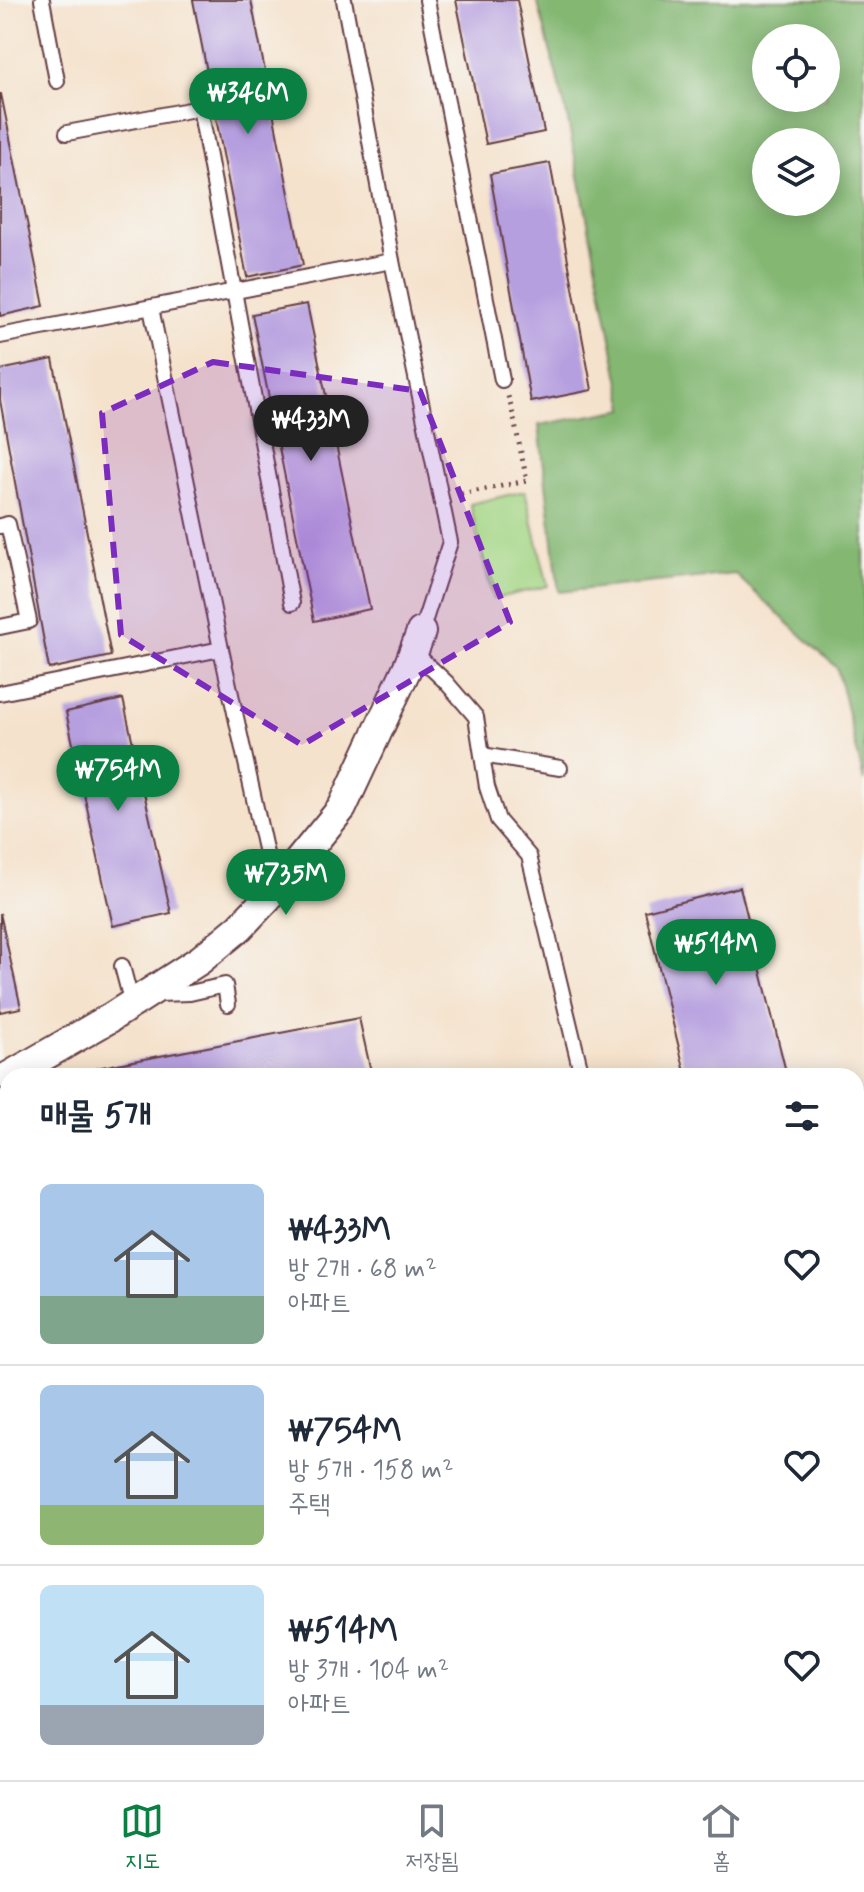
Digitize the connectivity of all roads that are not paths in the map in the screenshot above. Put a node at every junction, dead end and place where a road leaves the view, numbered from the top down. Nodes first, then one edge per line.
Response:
1 (42, 0) edge
2 (344, 0) edge
3 (427, 0) edge
4 (57, 81) dead end
5 (67, 133) dead end
6 (392, 261) junction
7 (233, 292) junction
8 (151, 308) junction
9 (0, 336) edge
10 (502, 380) road end
11 (0, 526) edge
12 (292, 603) dead end
13 (0, 627) edge
14 (418, 642) junction
15 (221, 649) junction
16 (0, 693) edge
17 (482, 755) junction
18 (560, 768) dead end
19 (274, 891) junction
20 (122, 966) dead end
21 (139, 999) junction
22 (228, 1004) dead end
23 (23, 1068) edge
24 (580, 1068) edge

1 - 4 lane
2 - 6 lane
3 - 10 lane
5 - 7 lane
6 - 7 lane
6 - 14 lane
7 - 8 lane
7 - 12 lane
8 - 9 lane
8 - 15 lane
11 - 13 lane
14 - 17 lane
14 - 19 street
15 - 16 lane
15 - 19 lane
17 - 18 lane
17 - 24 lane
19 - 21 street
20 - 21 lane
21 - 22 lane
21 - 23 street

